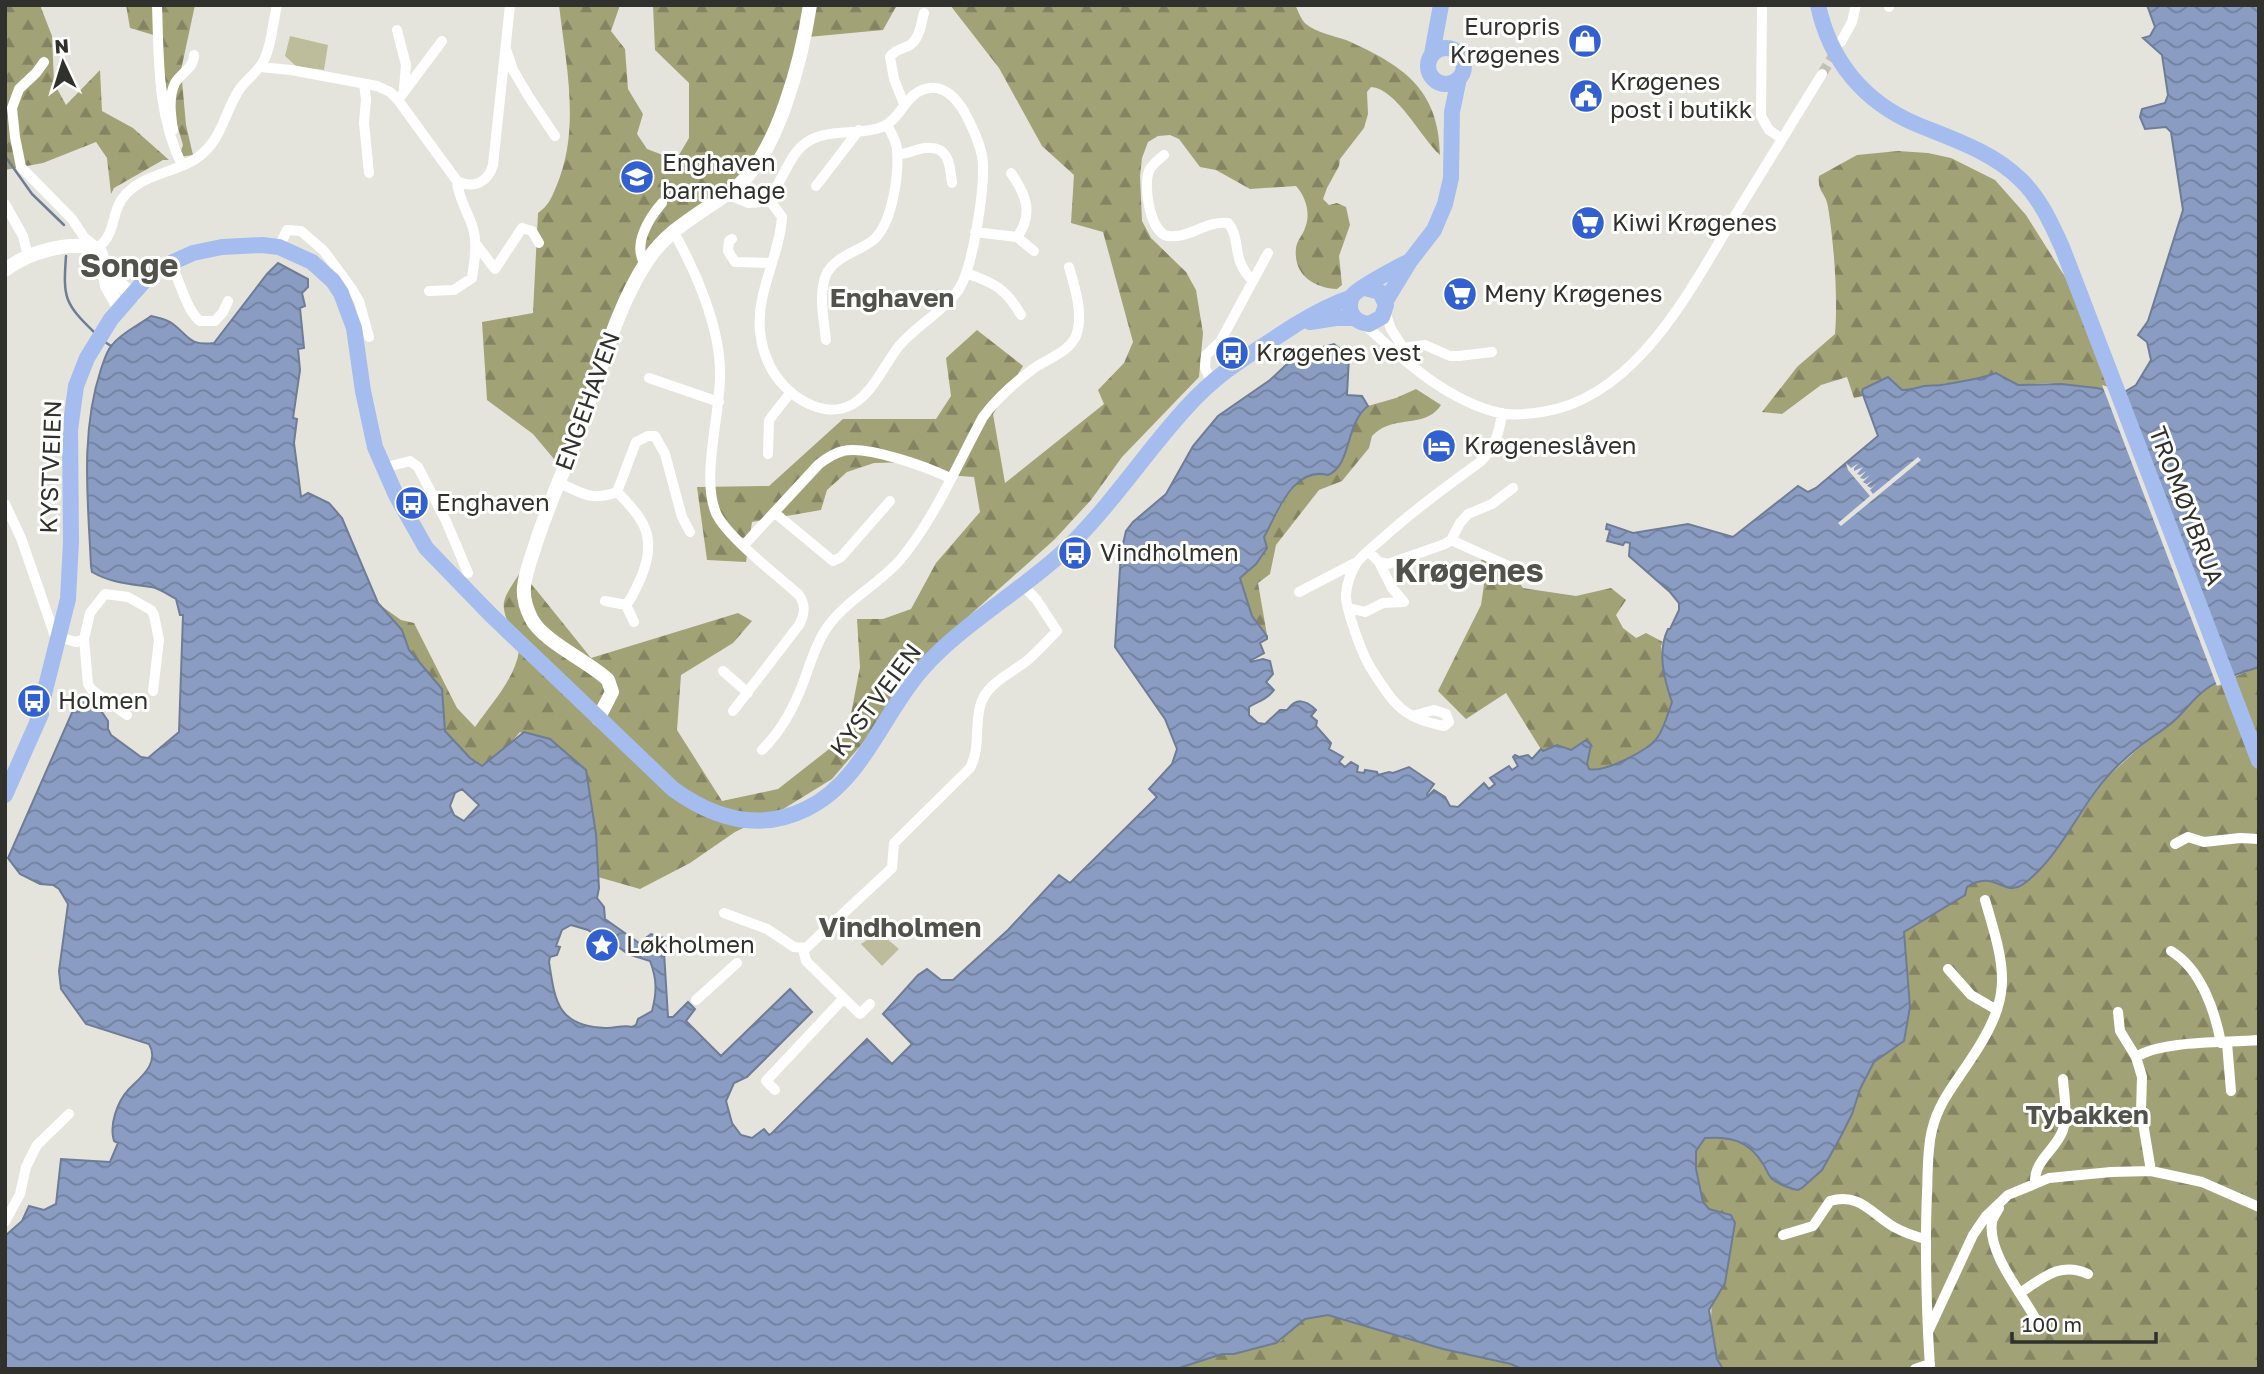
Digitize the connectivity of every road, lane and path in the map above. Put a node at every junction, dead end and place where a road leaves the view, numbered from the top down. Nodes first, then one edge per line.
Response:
1 (157, 5) edge
2 (276, 5) edge
3 (510, 5) edge
4 (810, 5) edge
5 (1762, 5) edge
6 (1818, 5) edge
7 (1856, 5) edge
8 (1441, 8) edge
9 (925, 13) dead end
10 (397, 30) dead end
11 (442, 41) dead end
12 (1841, 42) tunnel mouth
13 (505, 48) junction
14 (1455, 50) junction
15 (1433, 54) junction
16 (194, 55) dead end
17 (44, 62) dead end
18 (260, 67) junction
19 (1822, 74) tunnel mouth
20 (1459, 78) junction
21 (1437, 81) junction
22 (364, 84) junction
23 (400, 96) junction
24 (904, 104) junction
25 (887, 125) junction
26 (859, 130) junction
27 (555, 136) dead end
28 (1451, 136) junction
29 (1782, 139) junction
30 (172, 141) junction
31 (897, 155) junction
32 (1164, 155) dead end
33 (182, 165) junction
34 (369, 173) dead end
35 (1011, 173) dead end
36 (457, 181) junction
37 (952, 183) dead end
38 (816, 186) dead end
39 (727, 194) junction
40 (768, 198) junction
41 (662, 203) dead end
42 (5, 204) edge
43 (673, 230) junction
44 (975, 232) junction
45 (1017, 237) junction
46 (732, 239) dead end
47 (539, 243) dead end
48 (476, 244) junction
49 (279, 247) junction
50 (97, 248) junction
51 (1034, 251) dead end
52 (1268, 253) dead end
53 (28, 256) junction
54 (1410, 261) junction
55 (772, 263) junction
56 (645, 264) junction
57 (172, 266) junction
58 (1069, 267) dead end
59 (104, 269) junction
60 (5, 271) edge
61 (966, 273) junction
62 (1253, 281) junction
63 (429, 291) dead end
64 (1358, 293) junction
65 (133, 296) junction
66 (228, 301) dead end
67 (1385, 307) junction
68 (120, 309) junction
69 (1021, 315) dead end
70 (1359, 321) junction
71 (1298, 324) junction
72 (369, 337) dead end
73 (825, 340) dead end
74 (1403, 348) junction
75 (1492, 352) dead end
76 (1426, 376) junction
77 (649, 378) dead end
78 (1212, 382) junction
79 (791, 392) junction
80 (719, 402) junction
81 (1502, 413) junction
82 (768, 454) dead end
83 (383, 468) junction
84 (950, 478) junction
85 (559, 483) junction
86 (1513, 488) dead end
87 (617, 492) junction
88 (890, 501) dead end
89 (5, 504) edge
90 (775, 513) junction
91 (690, 531) dead end
92 (1451, 540) junction
93 (744, 545) junction
94 (1368, 552) junction
95 (1358, 562) junction
96 (1378, 562) junction
97 (1526, 574) dead end
98 (462, 576) junction
99 (1023, 586) junction
100 (1299, 592) dead end
101 (605, 601) dead end
102 (626, 605) junction
103 (1349, 608) junction
104 (634, 622) dead end
105 (62, 639) junction
106 (84, 639) junction
107 (723, 671) dead end
108 (153, 691) dead end
109 (748, 693) junction
110 (733, 711) dead end
111 (127, 715) dead end
112 (1412, 716) dead end
113 (598, 719) junction
114 (762, 750) dead end
115 (2259, 761) edge
116 (5, 795) edge
117 (2259, 839) edge
118 (2175, 844) dead end
119 (1985, 900) dead end
120 (724, 913) dead end
121 (803, 949) junction
122 (2171, 951) dead end
123 (737, 962) dead end
124 (1948, 969) dead end
125 (843, 999) junction
126 (696, 1000) dead end
127 (870, 1004) dead end
128 (1997, 1010) junction
129 (2118, 1012) dead end
130 (2259, 1040) edge
131 (2224, 1043) junction
132 (2136, 1057) junction
133 (2063, 1079) dead end
134 (775, 1090) dead end
135 (2231, 1091) dead end
136 (69, 1114) dead end
137 (2151, 1171) junction
138 (2035, 1183) junction
139 (1997, 1205) junction
140 (2259, 1207) edge
141 (5, 1222) edge
142 (1783, 1235) dead end
143 (1925, 1239) junction
144 (2088, 1274) dead end
145 (2020, 1293) junction
146 (2039, 1325) dead end
147 (1928, 1332) junction
148 (1930, 1366) edge
149 (1915, 1369) edge

1 - 30 street
2 - 18 street
3 - 13 street
4 - 39 street, ENGEHAVEN
5 - 29 street
6 - 115 main road, TROMØYBRUA
7 - 12 street
8 - 14 main road
8 - 15 main road
9 - 24 street
10 - 23 street
11 - 23 street
13 - 27 street
13 - 36 street
14 - 15 main road
14 - 20 main road
15 - 21 main road
16 - 30 street
17 - 50 street
18 - 22 street
18 - 33 street
19 - 29 street
20 - 21 main road
20 - 28 main road, KYSTVEIEN
21 - 28 main road, KYSTVEIEN
22 - 23 street
22 - 34 street
23 - 36 street
24 - 25 street
24 - 44 street
25 - 26 street
25 - 31 street
26 - 38 street
26 - 40 street
28 - 54 main road, KYSTVEIEN
29 - 81 street
30 - 33 street
31 - 37 street
31 - 73 street
32 - 62 street
33 - 50 street
35 - 45 street
36 - 48 street
39 - 40 street
39 - 43 street, ENGEHAVEN
40 - 55 street
41 - 56 street
42 - 53 street
43 - 56 street, ENGEHAVEN
43 - 80 street
44 - 45 street
44 - 61 street
45 - 51 street
46 - 55 street
47 - 48 street
48 - 63 street
49 - 57 main road, KYSTVEIEN
49 - 72 street
49 - 83 main road, KYSTVEIEN
50 - 53 street
50 - 59 street
52 - 62 street
53 - 60 street
54 - 64 main road, KYSTVEIEN
54 - 67 main road, KYSTVEIEN
55 - 79 street
56 - 85 street, ENGEHAVEN
57 - 65 main road, KYSTVEIEN
57 - 66 street
58 - 84 street
59 - 65 street
59 - 68 street
61 - 69 street
61 - 79 street
62 - 78 street
64 - 67 main road
64 - 70 main road
64 - 71 main road, KYSTVEIEN
65 - 68 main road, KYSTVEIEN
67 - 70 main road
67 - 74 street
68 - 105 main road, KYSTVEIEN
70 - 71 main road, KYSTVEIEN
70 - 76 street
71 - 78 main road, KYSTVEIEN
74 - 75 street
74 - 76 street
76 - 81 street
77 - 80 street
78 - 99 main road, KYSTVEIEN
79 - 82 street
80 - 93 street
81 - 94 street
83 - 98 main road, KYSTVEIEN
83 - 98 street, KYSTVEIEN
84 - 90 street
84 - 114 street
85 - 87 street
85 - 113 street, ENGEHAVEN
86 - 92 street
87 - 91 street
87 - 102 street
88 - 90 street
89 - 105 street
90 - 93 street
92 - 96 street
92 - 97 street
93 - 109 street
94 - 95 street
94 - 96 street
95 - 100 street
95 - 103 street
96 - 103 street
98 - 113 main road, KYSTVEIEN
99 - 113 main road, KYSTVEIEN
99 - 121 street
101 - 102 street
102 - 104 street
103 - 112 street
105 - 106 street
105 - 116 main road, KYSTVEIEN
106 - 108 street
106 - 111 street
107 - 109 street
109 - 110 street
117 - 118 street
119 - 128 street
120 - 121 street
121 - 125 street
122 - 131 street
123 - 126 street
124 - 128 street
125 - 127 street
125 - 134 street
128 - 143 street
129 - 132 street
130 - 131 street
131 - 132 street
131 - 135 street
132 - 137 street
133 - 138 street
136 - 141 street
137 - 138 street
137 - 140 street
138 - 139 street
139 - 145 street
139 - 147 street
142 - 143 street
143 - 147 street
144 - 145 street
145 - 146 street
147 - 148 street
148 - 149 street

